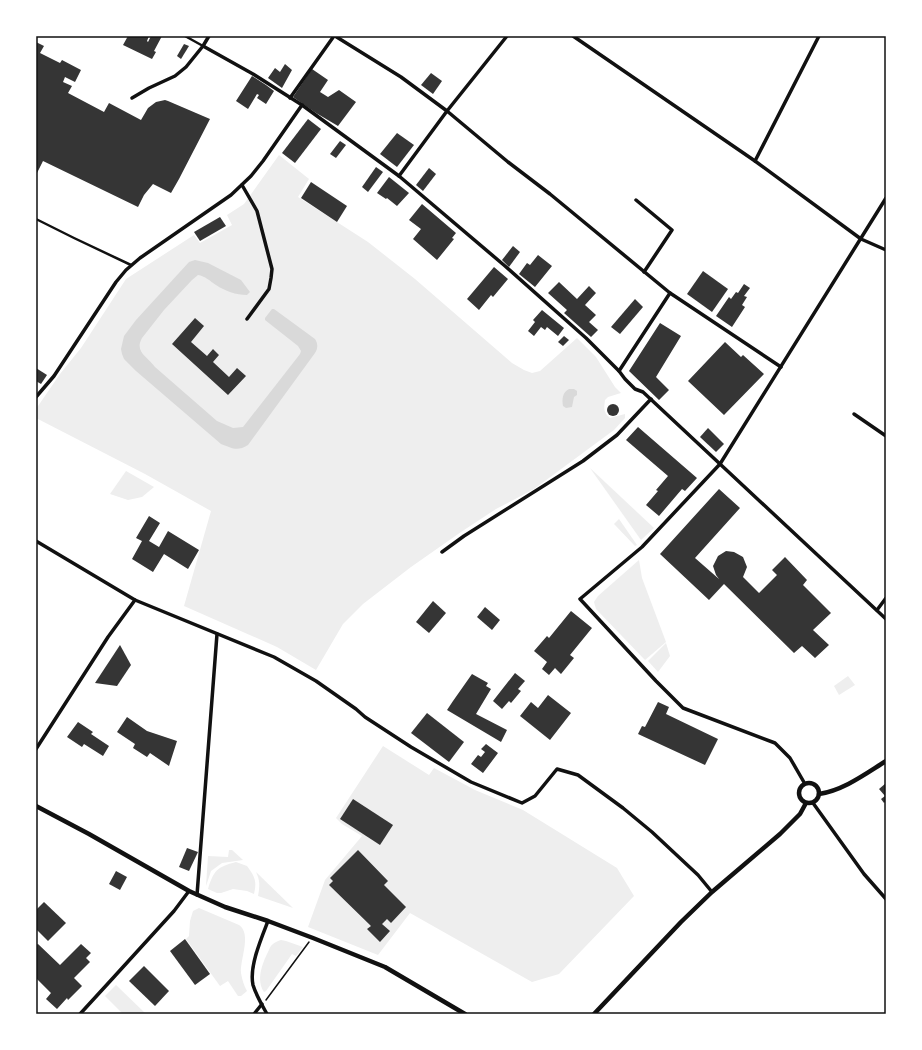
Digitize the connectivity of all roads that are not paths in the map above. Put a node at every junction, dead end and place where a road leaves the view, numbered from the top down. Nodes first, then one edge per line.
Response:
1 (185, 36) edge
2 (209, 36) edge
3 (334, 36) edge
4 (507, 36) edge
5 (573, 36) edge
6 (820, 36) edge
7 (203, 46) junction
8 (132, 98) dead end
9 (290, 98) junction
10 (302, 105) junction
11 (447, 111) junction
12 (755, 161) junction
13 (399, 176) junction
14 (242, 185) junction
15 (886, 198) edge
16 (636, 200) dead end
17 (36, 219) edge
18 (861, 239) junction
19 (886, 250) edge
20 (131, 265) junction
21 (644, 272) junction
22 (670, 293) junction
23 (246, 318) dead end
24 (781, 367) junction
25 (620, 372) junction
26 (36, 397) edge
27 (651, 399) junction
28 (854, 414) dead end
29 (886, 436) edge
30 (720, 464) junction
31 (36, 541) edge
32 (442, 552) dead end
33 (886, 598) edge
34 (136, 600) junction
35 (877, 610) junction
36 (886, 619) edge
37 (217, 634) junction
38 (36, 749) edge
39 (886, 761) edge
40 (805, 784) junction
41 (819, 794) junction
42 (806, 803) junction
43 (813, 803) junction
44 (36, 806) edge
45 (189, 891) junction
46 (712, 892) junction
47 (197, 895) junction
48 (886, 899) edge
49 (268, 921) junction
50 (262, 1004) junction
51 (462, 1013) edge
52 (80, 1014) edge
53 (254, 1014) edge
54 (267, 1014) edge
55 (594, 1014) edge

1 - 7 street
2 - 7 street
3 - 9 street
3 - 11 street
4 - 11 street
5 - 12 street
6 - 12 street
7 - 8 street
7 - 9 street
9 - 10 street
10 - 13 street
10 - 14 street
11 - 13 street
11 - 21 street
12 - 18 street
13 - 25 street
14 - 20 street
14 - 23 street
15 - 18 street
16 - 21 street
17 - 20 street
18 - 19 street
18 - 24 street
20 - 26 street
21 - 22 street
22 - 24 street
22 - 25 street
24 - 30 street
25 - 27 street
27 - 30 street
27 - 32 street
28 - 29 street
30 - 35 street
30 - 40 street
31 - 34 street
33 - 35 street
34 - 37 street
34 - 38 street
35 - 36 street
37 - 46 street
37 - 47 street
39 - 41 main road
40 - 41 main road
40 - 42 main road
41 - 43 main road
42 - 43 main road
42 - 46 main road
43 - 48 street
44 - 45 main road
45 - 47 main road
45 - 52 street
46 - 55 main road
47 - 49 main road
49 - 50 street
49 - 51 main road
50 - 53 street
50 - 54 street

